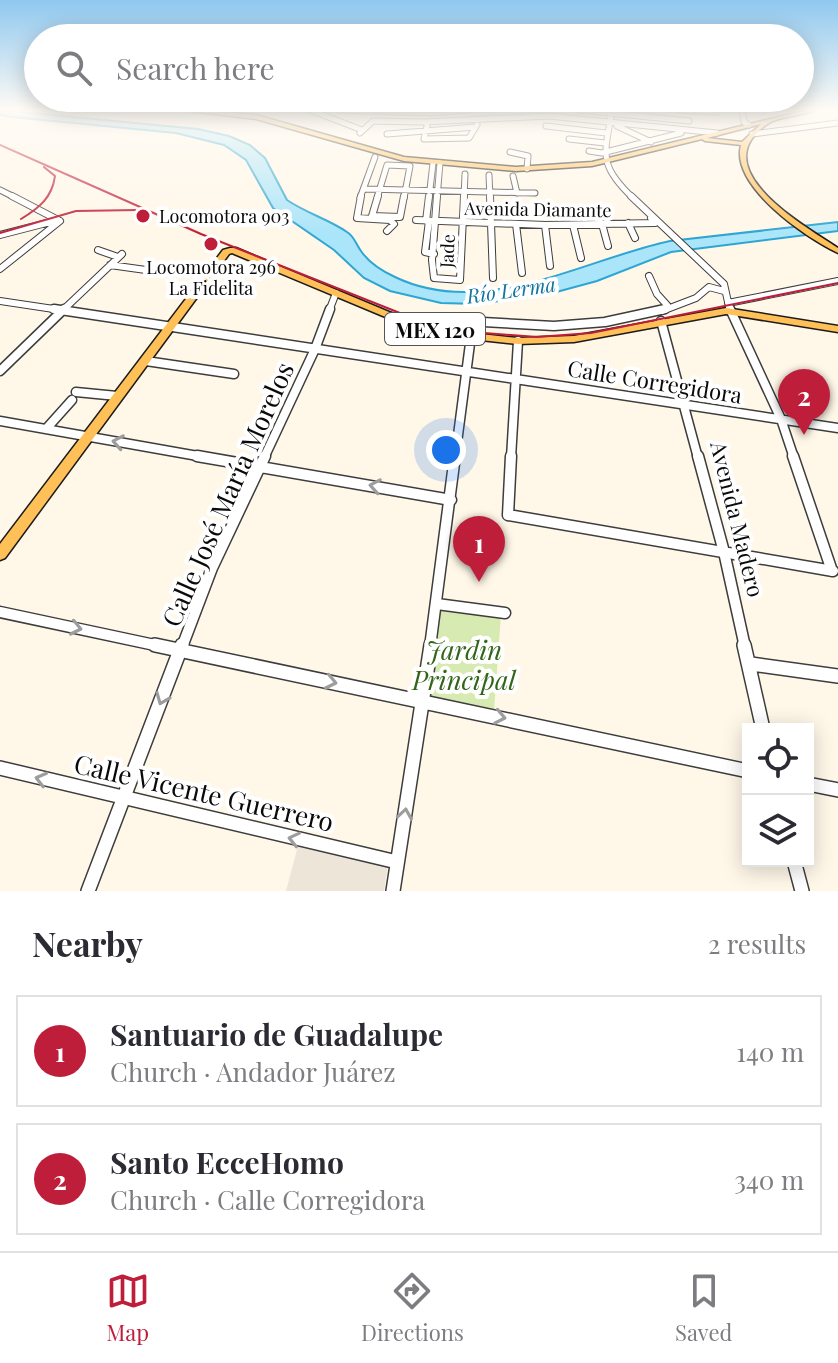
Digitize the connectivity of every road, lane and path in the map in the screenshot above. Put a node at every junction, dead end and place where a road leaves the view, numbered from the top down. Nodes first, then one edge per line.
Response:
1 (377, 152) edge
2 (510, 152) dead end
3 (590, 152) edge
4 (604, 152) edge
5 (620, 152) edge
6 (632, 152) edge
7 (738, 152) edge
8 (742, 154) joint
9 (375, 157) dead end
10 (603, 157) junction
11 (437, 163) junction
12 (527, 169) junction
13 (465, 174) dead end
14 (489, 175) dead end
15 (513, 176) dead end
16 (364, 189) junction
17 (379, 189) junction
18 (405, 189) junction
19 (0, 190) edge
20 (431, 190) junction
21 (439, 190) junction
22 (465, 191) junction
23 (491, 192) junction
24 (517, 193) junction
25 (535, 193) dead end
26 (630, 194) junction
27 (59, 220) junction
28 (416, 220) dead end
29 (430, 221) junction
30 (463, 222) junction
31 (491, 223) junction
32 (628, 223) junction
33 (516, 224) junction
34 (602, 224) junction
35 (545, 225) junction
36 (573, 225) junction
37 (387, 231) dead end
38 (0, 235) edge
39 (635, 238) dead end
40 (608, 246) dead end
41 (98, 250) dead end
42 (838, 251) edge
43 (581, 258) dead end
44 (110, 265) junction
45 (550, 266) dead end
46 (0, 269) edge
47 (153, 271) dead end
48 (522, 273) dead end
49 (649, 276) dead end
50 (493, 278) dead end
51 (838, 281) edge
52 (724, 291) junction
53 (336, 293) junction
54 (0, 301) edge
55 (667, 305) junction
56 (730, 310) junction
57 (63, 311) junction
58 (447, 320) dead end
59 (662, 323) junction
60 (173, 327) junction
61 (838, 329) edge
62 (471, 336) junction
63 (518, 341) junction
64 (315, 349) junction
65 (146, 361) junction
66 (1, 370) edge
67 (466, 371) junction
68 (234, 374) dead end
69 (517, 378) junction
70 (117, 396) junction
71 (686, 403) junction
72 (781, 419) junction
73 (0, 421) edge
74 (838, 428) edge
75 (46, 429) junction
76 (88, 437) junction
77 (261, 467) junction
78 (451, 500) junction
79 (724, 552) junction
80 (0, 554) edge
81 (835, 572) edge
82 (437, 604) junction
83 (0, 612) edge
84 (505, 613) dead end
85 (182, 649) junction
86 (751, 664) junction
87 (838, 676) edge
88 (423, 703) junction
89 (762, 723) edge
90 (0, 768) edge
91 (742, 770) edge
92 (814, 785) edge
93 (838, 790) edge
94 (122, 799) junction
95 (397, 862) junction
96 (796, 867) edge
97 (88, 891) edge
98 (393, 891) edge
99 (802, 891) edge

1 - 11 main road
2 - 12 street
3 - 10 street
4 - 10 street
5 - 10 street
6 - 10 main road
7 - 8 main road
8 - 42 main road
9 - 16 street
10 - 12 main road
10 - 26 street
11 - 12 main road
11 - 20 street
11 - 21 street
13 - 22 street, Jade
14 - 23 street
15 - 24 street
16 - 17 street
16 - 37 street
17 - 18 street
17 - 18 street
17 - 18 street
18 - 20 street
19 - 27 street
20 - 21 street
20 - 29 street
21 - 22 street
21 - 29 street
22 - 23 street
22 - 30 street, Jade
23 - 24 street
23 - 31 street
24 - 25 street
26 - 32 street, Avenida Diamante
26 - 52 street
27 - 38 street
27 - 46 street
28 - 29 street, Avenida Diamante
29 - 30 street, Avenida Diamante
29 - 30 street, Jade
30 - 31 street, Avenida Diamante
31 - 33 street, Avenida Diamante
31 - 50 street
32 - 34 street, Avenida Diamante
32 - 39 street
33 - 35 street, Avenida Diamante
33 - 48 street
34 - 36 street, Avenida Diamante
34 - 40 street
35 - 36 street, Avenida Diamante
35 - 45 street
36 - 43 street
41 - 44 street
44 - 47 street
44 - 57 street
49 - 55 street
51 - 56 street
52 - 55 street
52 - 56 street
53 - 60 main road, MEX 120
53 - 62 main road, MEX 120
53 - 64 street, Calle José María Morelos
54 - 57 street, Calle Corregidora
55 - 58 street
56 - 59 main road, MEX 120
56 - 61 main road, MEX 120
56 - 72 street
57 - 60 street, Calle Corregidora
57 - 66 street
59 - 63 main road, MEX 120
59 - 71 street, Avenida Madero
60 - 64 street, Calle Corregidora
60 - 65 main road, MEX 120
62 - 63 main road, MEX 120
62 - 67 street
63 - 69 street
64 - 67 street, Calle Corregidora
64 - 77 street, Calle José María Morelos
65 - 68 street
65 - 70 main road, MEX 120
67 - 69 street, Calle Corregidora
67 - 78 street
69 - 71 street, Calle Corregidora
69 - 79 street
70 - 75 street
70 - 76 main road, MEX 120
71 - 72 street, Calle Corregidora
71 - 79 street, Avenida Madero
72 - 74 street, Calle Corregidora
72 - 81 street
73 - 75 street
75 - 76 street
77 -> 76 street
76 - 80 main road, MEX 120
78 -> 77 street
77 - 85 street, Calle José María Morelos
78 - 82 street
79 - 81 street
79 - 86 street, Avenida Madero
82 - 84 street
82 - 88 street
83 -> 85 street
85 -> 88 street
85 -> 94 street, Calle José María Morelos
86 - 87 street
86 - 89 street, Avenida Madero
88 -> 91 street
95 -> 88 street
94 -> 90 street, Calle Vicente Guerrero
92 - 93 street
95 -> 94 street, Calle Vicente Guerrero
94 - 97 street, Calle José María Morelos
95 - 98 street
96 - 99 street

